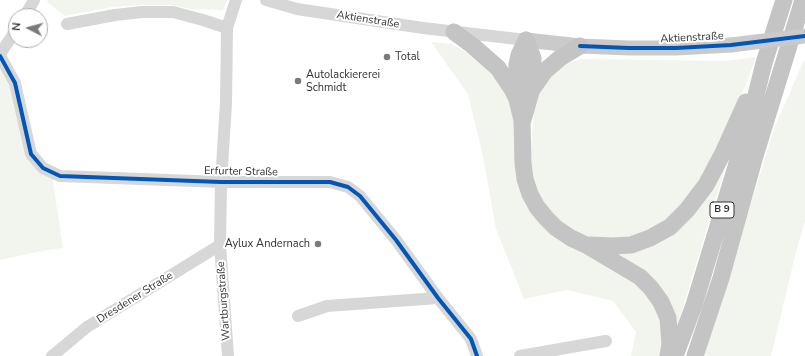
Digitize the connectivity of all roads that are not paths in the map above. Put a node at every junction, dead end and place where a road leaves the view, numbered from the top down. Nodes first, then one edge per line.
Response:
1 (236, 0) edge
2 (266, 0) edge
3 (784, 0) edge
4 (803, 0) edge
5 (805, 7) edge
6 (67, 24) dead end
7 (228, 28) junction
8 (800, 31) edge
9 (454, 32) junction
10 (526, 40) junction
11 (8, 42) edge
12 (580, 46) junction
13 (0, 55) edge
14 (764, 63) junction
15 (524, 96) junction
16 (221, 182) junction
17 (220, 245) junction
18 (586, 245) junction
19 (438, 298) junction
20 (298, 316) dead end
21 (606, 341) dead end
22 (52, 356) edge
23 (228, 356) edge
24 (476, 356) edge
25 (520, 356) edge
26 (668, 356) edge
27 (675, 356) edge
28 (695, 356) edge

1 - 7 street
2 - 9 street, Aktienstraße
3 - 14 highway, B 9
4 - 8 highway, B 9
5 - 8 highway
6 - 7 street
7 - 16 street, Wartburgstraße
8 - 12 main road, Aktienstraße, bridge
8 - 28 highway, B 9
9 - 10 street, Aktienstraße
9 - 15 highway
10 - 12 main road, Aktienstraße
10 - 15 highway
11 - 13 street
12 - 15 highway
13 - 16 street, Erfurter Straße
14 - 18 highway
14 - 27 highway, B 9
15 - 18 highway
16 - 17 street, Wartburgstraße
16 - 19 street, Erfurter Straße
17 - 22 street, Dresdener Straße
17 - 23 street, Wartburgstraße
18 - 26 highway
19 - 20 street
19 - 24 street, Erfurter Straße
21 - 25 street

